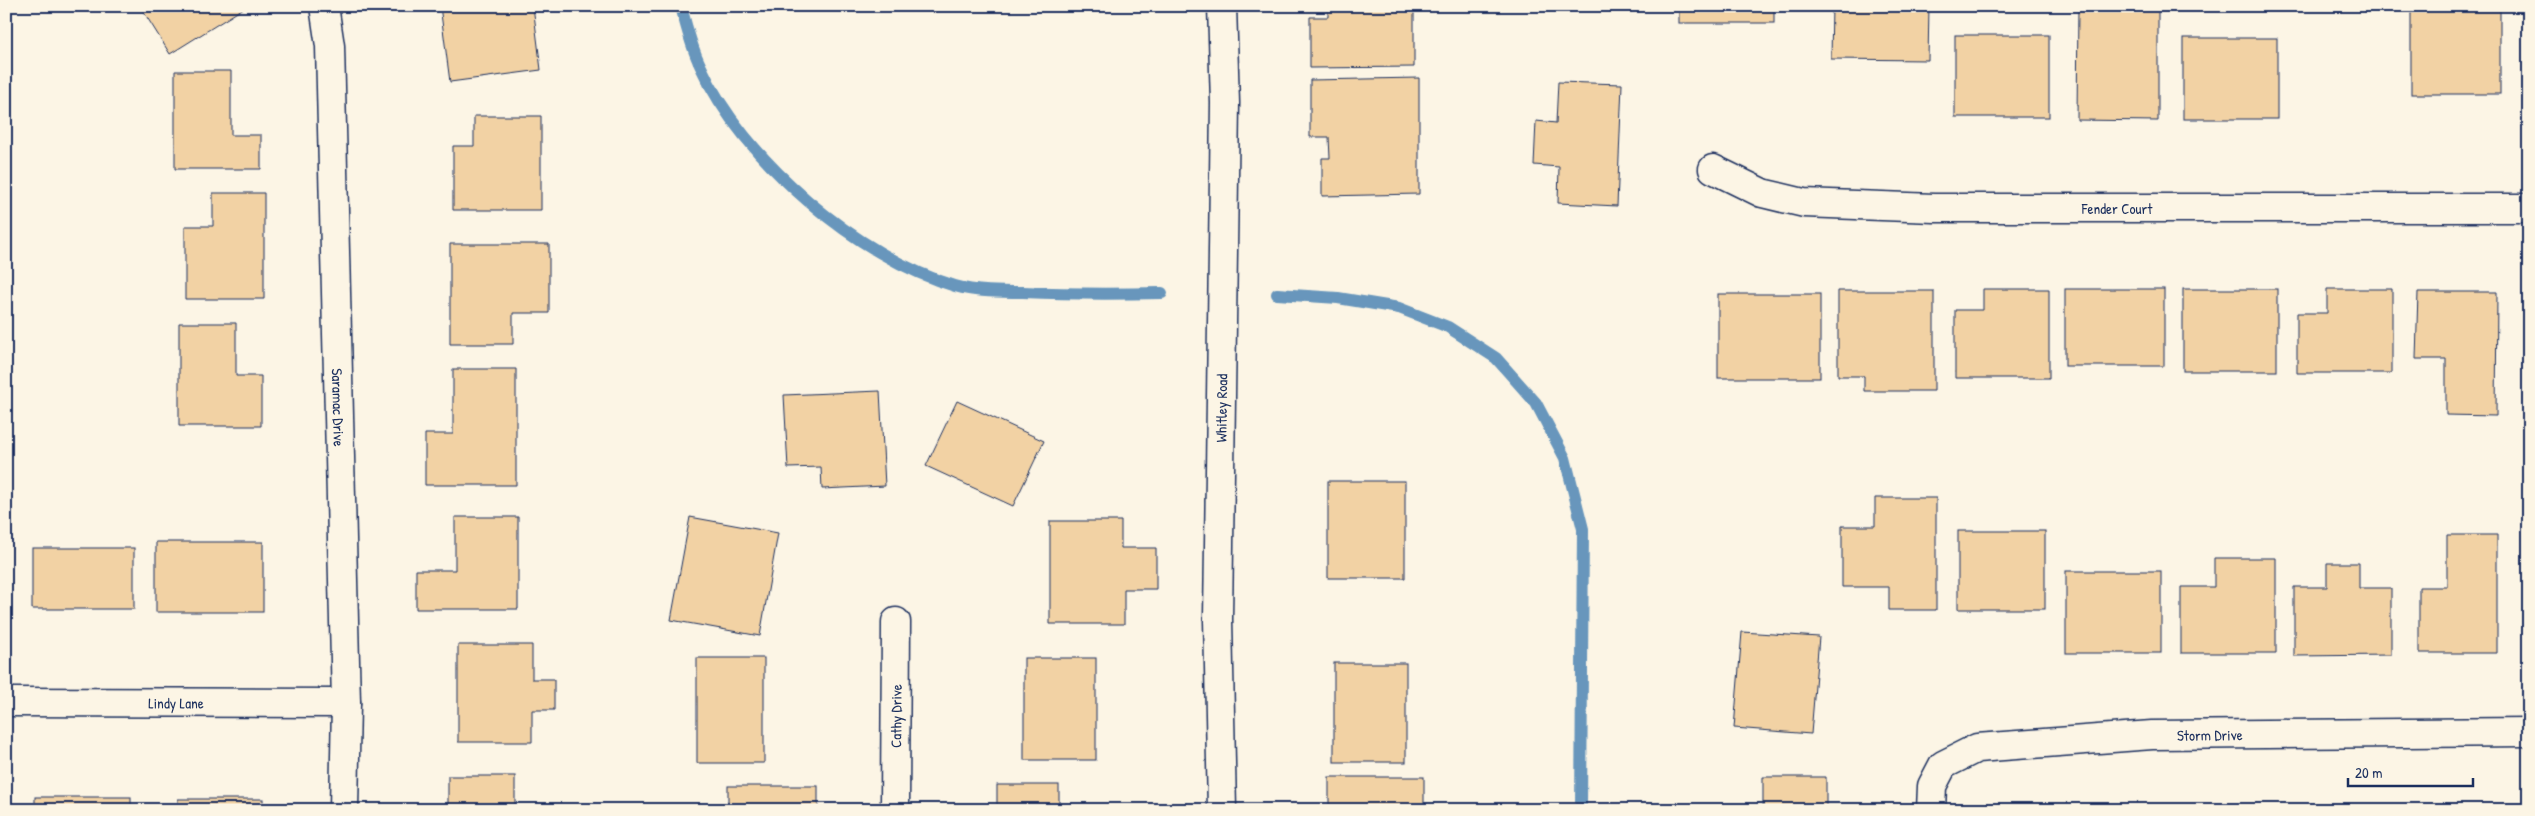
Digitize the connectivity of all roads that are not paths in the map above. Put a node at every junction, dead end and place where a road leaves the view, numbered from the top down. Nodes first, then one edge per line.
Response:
1 (324, 6) edge
2 (1222, 6) edge
3 (1713, 169) dead end
4 (2529, 208) edge
5 (896, 622) dead end
6 (6, 702) edge
7 (346, 703) junction
8 (2529, 732) edge
9 (344, 810) edge
10 (896, 810) edge
11 (1222, 810) edge
12 (1931, 810) edge

1 - 7 street, Saramac Drive
2 - 11 street, Whitley Road
3 - 4 street, Fender Court
5 - 10 street, Cathy Drive
6 - 7 street, Lindy Lane
7 - 9 street, Saramac Drive
8 - 12 street, Storm Drive

